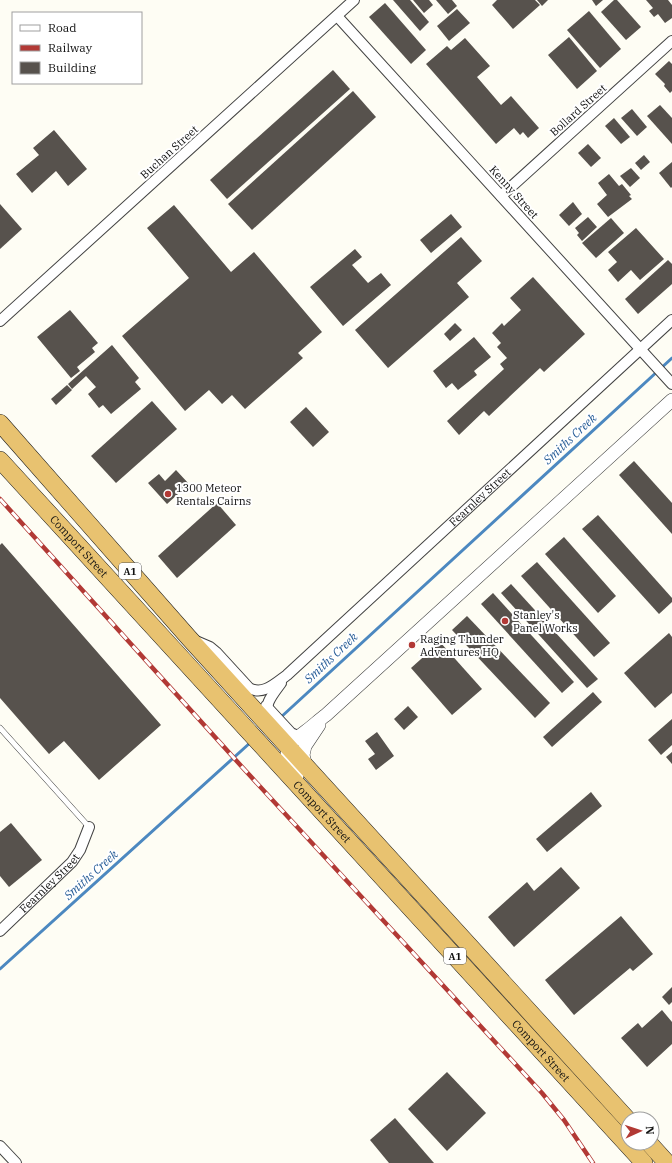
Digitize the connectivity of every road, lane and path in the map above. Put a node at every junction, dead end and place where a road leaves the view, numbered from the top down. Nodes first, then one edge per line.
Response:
1 (354, 0) edge
2 (337, 16) junction
3 (672, 41) edge
4 (501, 196) junction
5 (672, 320) edge
6 (0, 321) edge
7 (640, 349) junction
8 (672, 384) edge
9 (672, 400) edge
10 (0, 423) edge
11 (0, 460) edge
12 (189, 638) junction
13 (286, 674) junction
14 (265, 713) junction
15 (326, 715) junction
16 (0, 728) edge
17 (288, 739) junction
18 (306, 767) junction
19 (88, 827) joint
20 (347, 840) junction
21 (0, 931) edge
22 (620, 1111) edge
23 (0, 1146) edge
24 (657, 1151) edge
25 (16, 1163) edge
26 (644, 1163) edge
27 (668, 1163) edge

1 - 2 street, Buchan Street
2 - 4 street, Kenny Street
2 - 6 street, Buchan Street
3 - 4 street, Bollard Street
4 - 7 street, Kenny Street
5 - 7 street, Fearnley Street
7 - 8 street, Kenny Street
7 - 13 street, Fearnley Street
9 - 15 street
10 - 12 highway, Comport Street / A1
11 - 20 highway, Comport Street / A1
12 - 13 street, Fearnley Street
12 - 14 highway, Comport Street / A1
13 - 14 street, Fearnley Street
14 - 17 highway, Comport Street / A1
15 - 17 street
15 - 18 street
16 - 19 lane
17 - 18 highway, Comport Street / A1
17 - 20 street
18 - 22 highway, Comport Street / A1
19 - 21 street, Fearnley Street
20 - 26 highway, Comport Street / A1
23 - 25 street
24 - 27 highway

